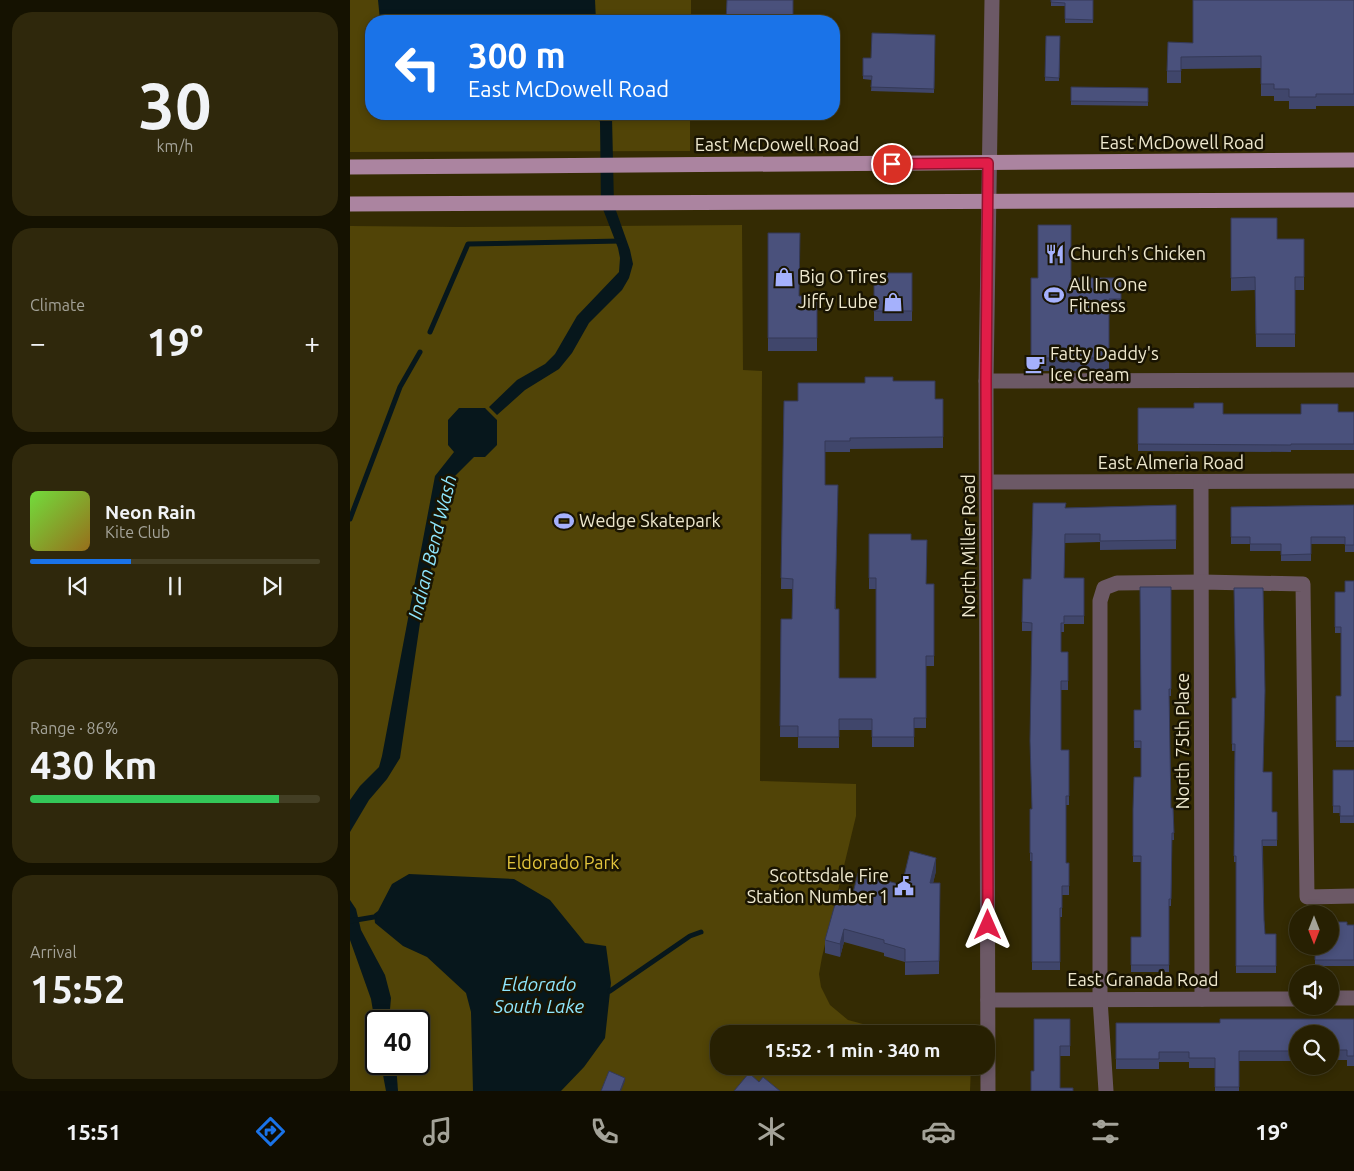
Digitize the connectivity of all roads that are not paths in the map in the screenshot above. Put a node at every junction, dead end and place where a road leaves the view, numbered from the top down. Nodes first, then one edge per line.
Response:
1 (992, 0) edge
2 (1354, 160) edge
3 (988, 163) junction
4 (350, 167) edge
5 (1354, 200) edge
6 (988, 201) junction
7 (350, 204) edge
8 (986, 380) junction
9 (1354, 380) edge
10 (1354, 481) edge
11 (987, 482) junction
12 (1201, 482) junction
13 (1202, 582) junction
14 (1354, 896) edge
15 (1289, 998) edge
16 (1339, 998) edge
17 (1354, 998) edge
18 (1100, 999) junction
19 (1202, 999) junction
20 (988, 1000) junction
21 (988, 1091) edge
22 (1106, 1091) edge

1 - 3 street, North Miller Road
2 - 3 main road, East McDowell Road
3 - 4 main road, East McDowell Road
3 - 6 street, North Miller Road
5 - 6 main road
6 - 7 main road
6 - 8 street, North Miller Road
8 - 9 street
8 - 11 street, North Miller Road
10 - 12 street, East Almeria Road
11 - 12 street, East Almeria Road
11 - 20 street, North Miller Road
12 - 13 street, North 75th Place
13 - 14 street
13 - 18 street
13 - 19 street, North 75th Place
15 - 19 street, East Granada Road
16 - 17 street
18 - 19 street, East Granada Road
18 - 20 street, East Granada Road
18 - 22 street
20 - 21 street, North Miller Road

